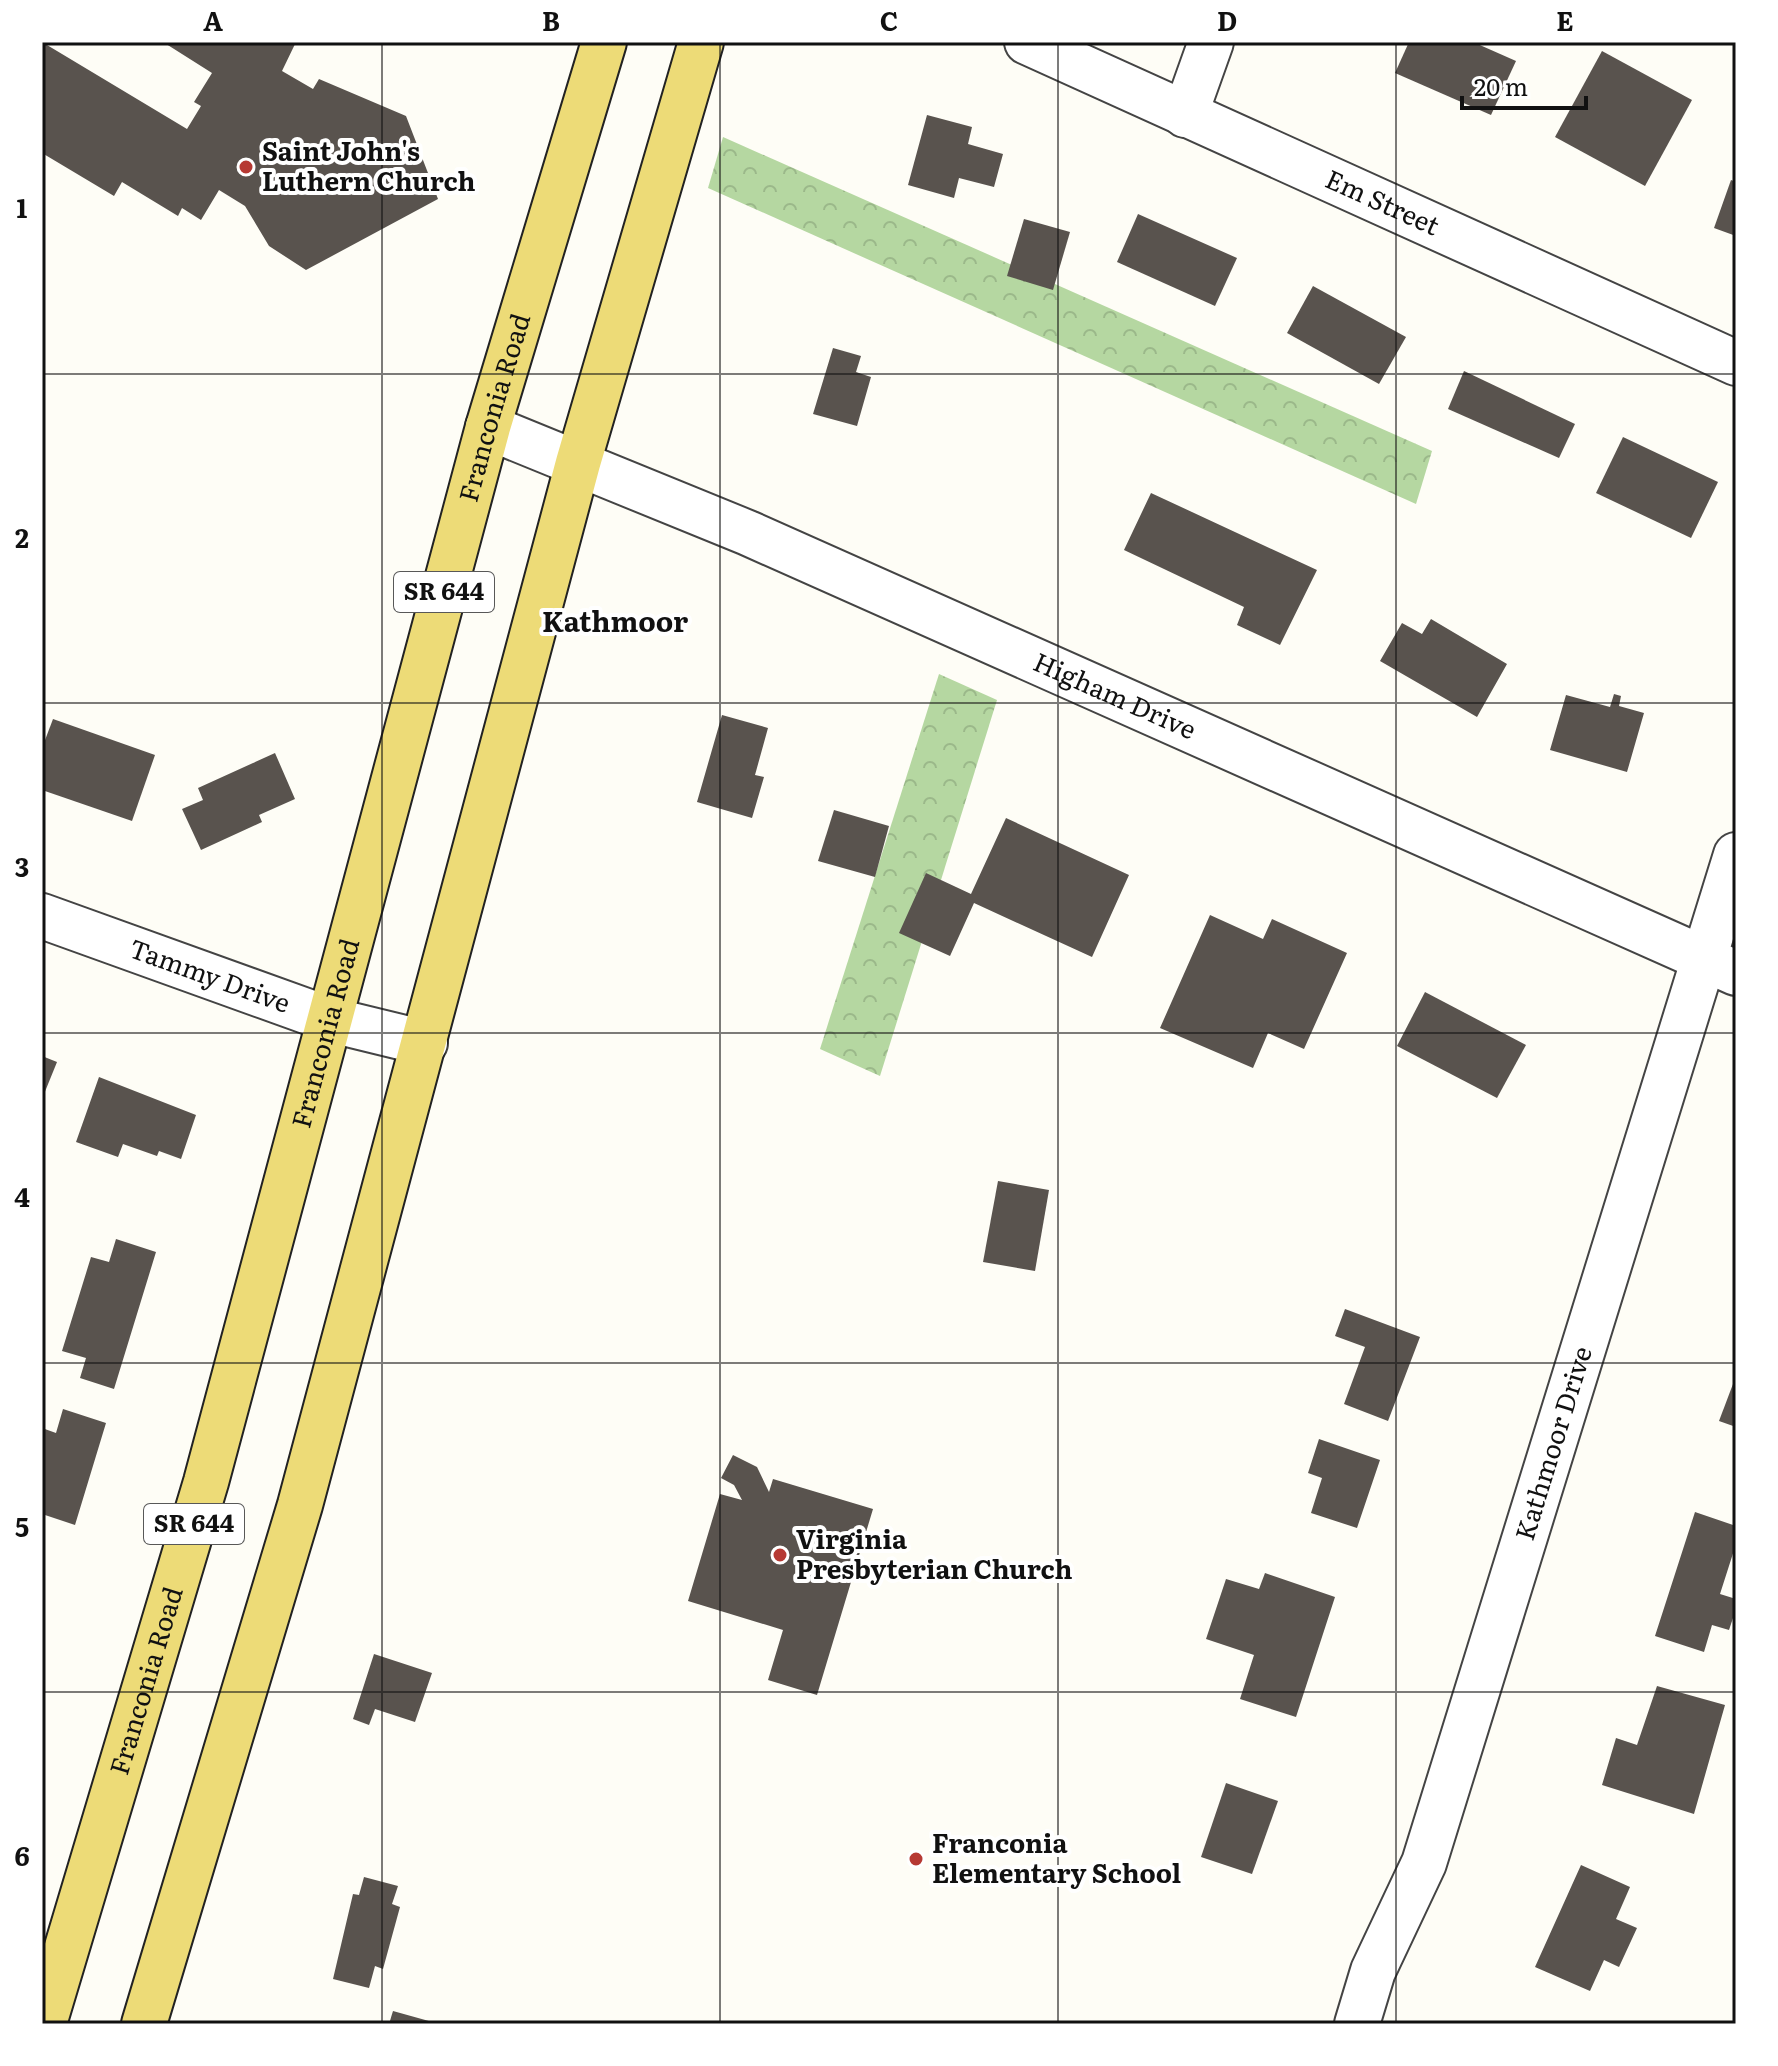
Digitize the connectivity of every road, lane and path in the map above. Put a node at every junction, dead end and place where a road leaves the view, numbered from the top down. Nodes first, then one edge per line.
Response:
1 (604, 42) edge
2 (701, 42) edge
3 (1027, 42) edge
4 (1211, 42) edge
5 (1185, 115) junction
6 (1736, 363) edge
7 (488, 427) junction
8 (578, 463) junction
9 (1736, 855) edge
10 (42, 916) edge
11 (1720, 966) edge
12 (331, 1020) junction
13 (425, 1043) junction
14 (44, 2024) edge
15 (144, 2024) edge
16 (1357, 2024) edge

1 - 7 main road, Franconia Road / SR 644
2 - 8 main road
3 - 5 street, Em Street
4 - 5 street
5 - 6 street, Em Street
7 - 8 street, Higham Drive
7 - 12 main road, Franconia Road / SR 644
8 - 11 street, Higham Drive
8 - 13 main road
9 - 11 street, Kathmoor Drive
10 - 12 street, Tammy Drive
11 - 16 street, Kathmoor Drive
12 - 13 street, Tammy Drive
12 - 14 main road, Franconia Road / SR 644
13 - 15 main road

